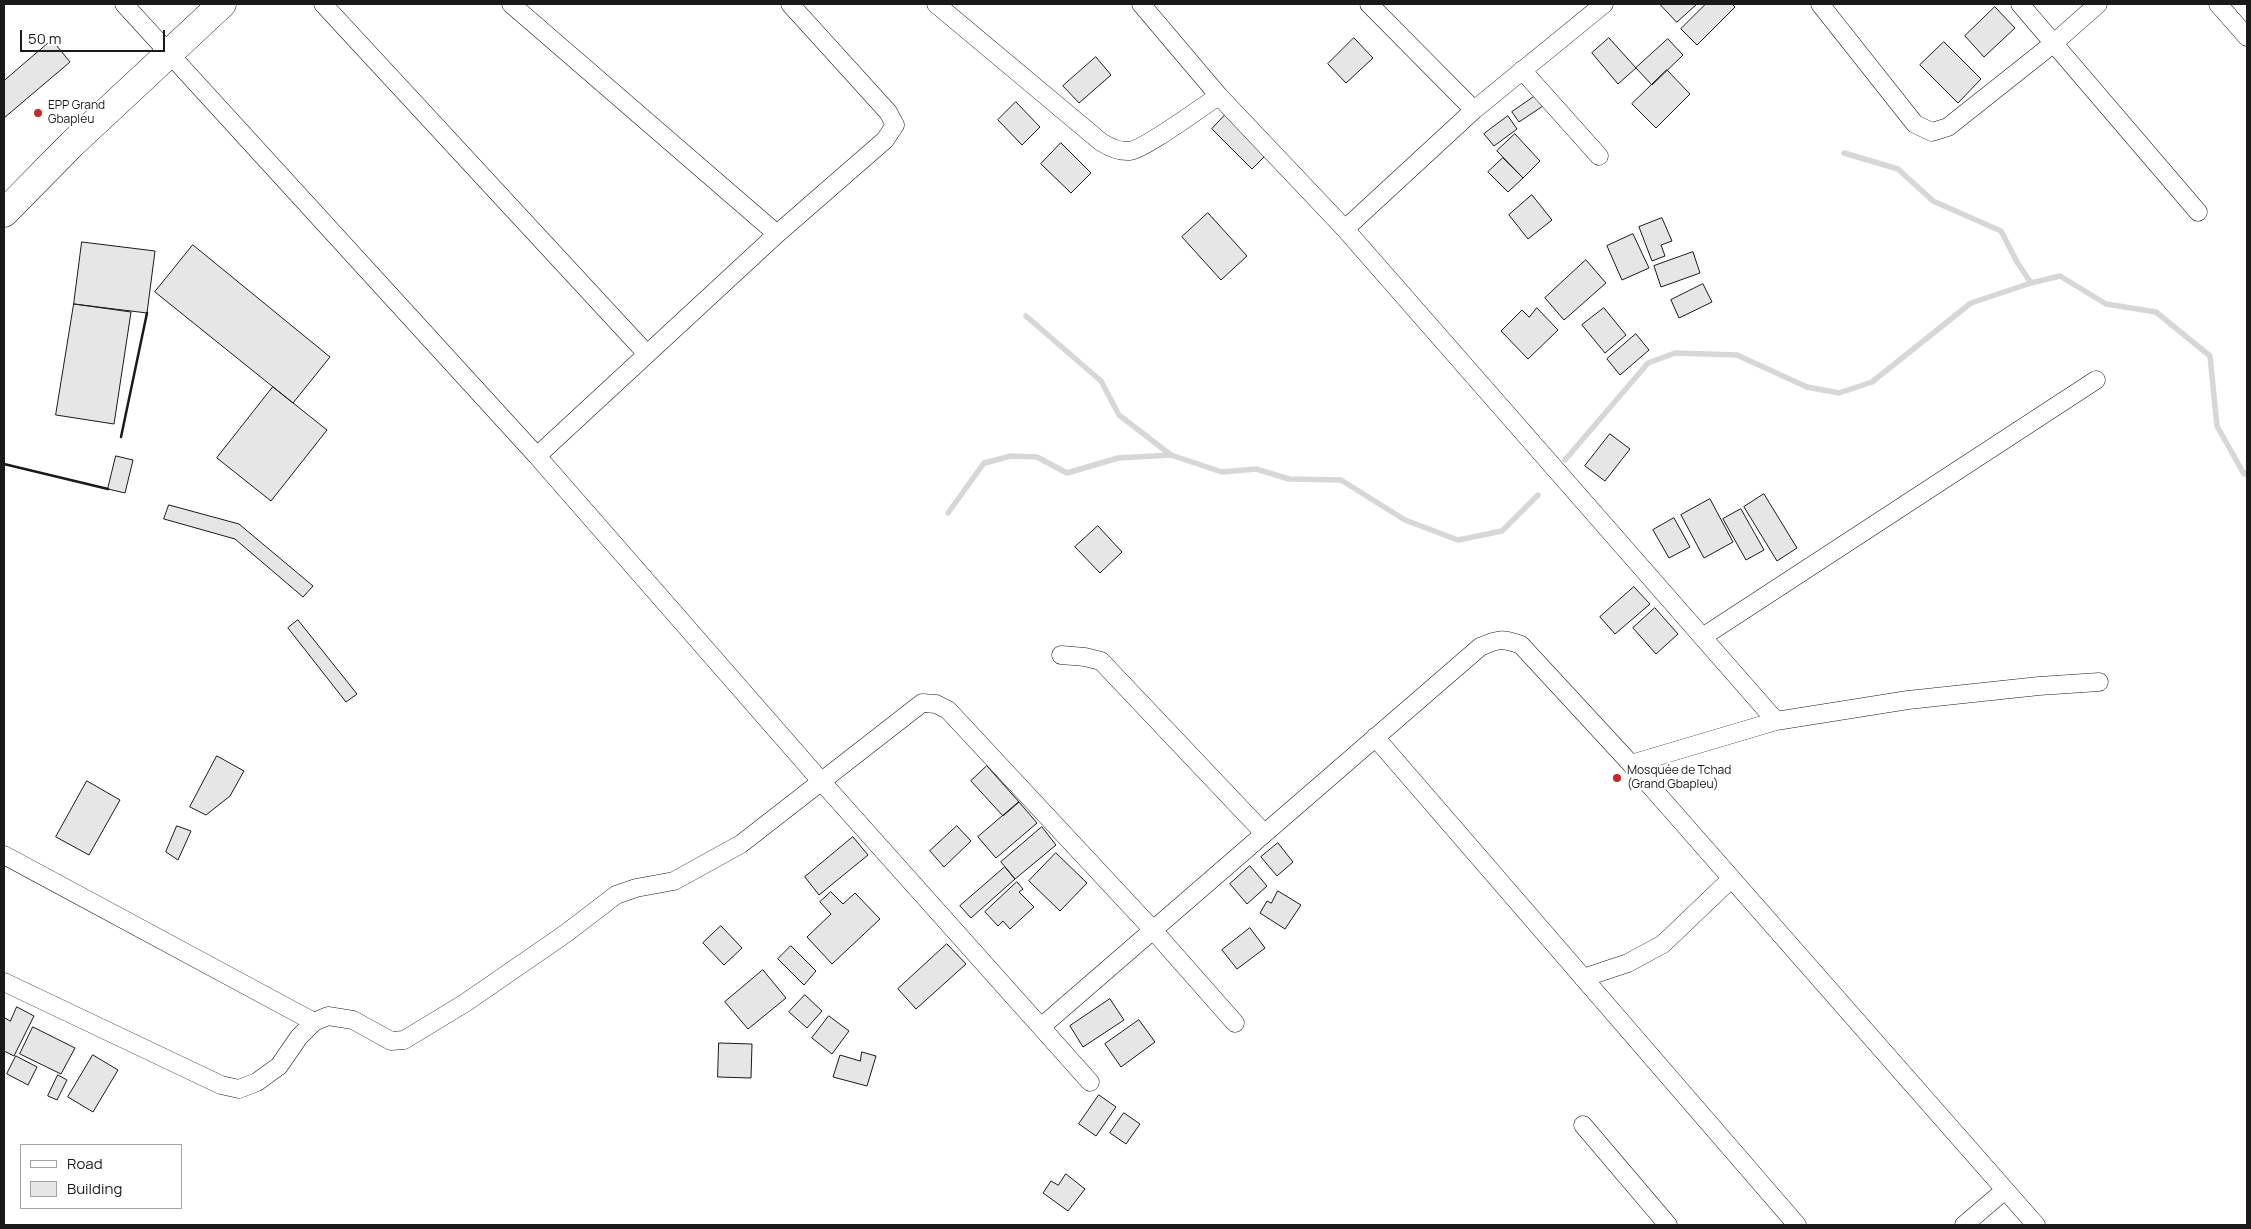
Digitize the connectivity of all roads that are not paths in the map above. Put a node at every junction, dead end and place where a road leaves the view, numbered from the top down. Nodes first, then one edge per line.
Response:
1 (124, 4) edge
2 (222, 4) edge
3 (323, 4) edge
4 (511, 4) edge
5 (790, 4) edge
6 (936, 4) edge
7 (1141, 4) edge
8 (1368, 4) edge
9 (1604, 4) edge
10 (1820, 4) edge
11 (2020, 4) edge
12 (2098, 4) edge
13 (2218, 4) edge
14 (2247, 37) edge
15 (2054, 43) junction
16 (168, 52) junction
17 (1522, 70) junction
18 (1219, 96) junction
19 (1474, 110) junction
20 (1598, 156) dead end
21 (2198, 212) dead end
22 (4, 213) edge
23 (1344, 228) junction
24 (776, 234) junction
25 (647, 354) junction
26 (2096, 380) dead end
27 (537, 456) junction
28 (1704, 636) junction
29 (1061, 655) dead end
30 (2099, 682) dead end
31 (1776, 720) junction
32 (1375, 737) junction
33 (1631, 764) junction
34 (821, 781) junction
35 (1264, 833) junction
36 (4, 855) edge
37 (1731, 879) junction
38 (1153, 930) junction
39 (1583, 978) junction
40 (4, 982) edge
41 (314, 1022) junction
42 (1235, 1023) dead end
43 (1041, 1027) junction
44 (1090, 1082) dead end
45 (1583, 1125) dead end
46 (2005, 1190) junction
47 (1668, 1225) edge
48 (1797, 1225) edge
49 (1964, 1225) edge
50 (2036, 1225) edge

1 - 16 street
2 - 16 main road
3 - 25 street
4 - 24 street
5 - 24 street
6 - 18 street
7 - 18 street
8 - 19 street
9 - 17 street
10 - 15 street
11 - 15 street
12 - 15 street
13 - 14 street
15 - 21 street
16 - 22 main road
16 - 27 street
17 - 19 street
17 - 20 street
18 - 23 street
19 - 23 street
23 - 28 street
24 - 25 street
25 - 27 street
26 - 28 street
27 - 34 street
28 - 31 street
29 - 35 street
30 - 31 street
31 - 33 street
32 - 33 street
32 - 35 street
32 - 39 street
33 - 37 street
34 - 38 street
34 - 41 street
34 - 43 street
35 - 38 street
36 - 41 street
37 - 39 street
37 - 46 street
38 - 42 street
38 - 43 street
39 - 48 street
40 - 41 street
43 - 44 street
45 - 47 street
46 - 49 street
46 - 50 street

